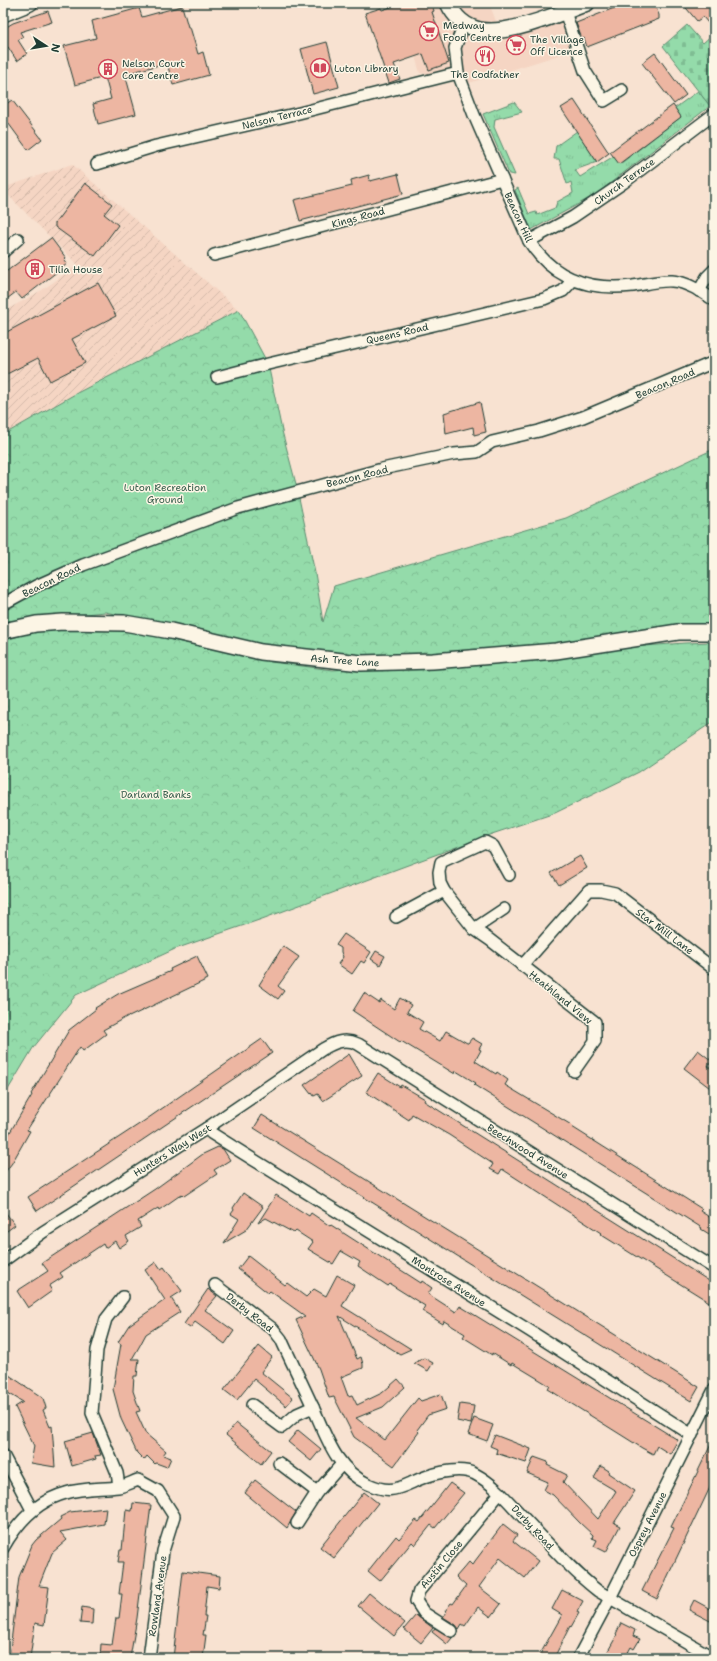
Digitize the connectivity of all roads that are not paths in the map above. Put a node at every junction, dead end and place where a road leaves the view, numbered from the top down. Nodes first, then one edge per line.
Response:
1 (30, 3) edge
2 (448, 3) edge
3 (587, 3) edge
4 (565, 12) junction
5 (3, 14) edge
6 (464, 23) junction
7 (458, 73) junction
8 (622, 90) dead end
9 (714, 114) edge
10 (97, 164) dead end
11 (502, 179) junction
12 (18, 239) dead end
13 (529, 241) junction
14 (3, 252) edge
15 (214, 255) dead end
16 (714, 270) edge
17 (573, 280) junction
18 (699, 291) junction
19 (714, 300) edge
20 (714, 362) edge
21 (217, 377) dead end
22 (3, 604) edge
23 (3, 631) edge
24 (714, 632) edge
25 (509, 875) dead end
26 (444, 891) junction
27 (615, 893) joint
28 (504, 909) dead end
29 (396, 917) dead end
30 (474, 929) junction
31 (522, 966) junction
32 (714, 969) edge
33 (341, 1041) joint
34 (574, 1071) dead end
35 (207, 1128) junction
36 (3, 1261) edge
37 (714, 1268) edge
38 (215, 1285) dead end
39 (123, 1297) dead end
40 (714, 1390) edge
41 (252, 1405) dead end
42 (313, 1407) junction
43 (692, 1435) junction
44 (3, 1455) edge
45 (279, 1463) dead end
46 (342, 1464) junction
47 (119, 1486) junction
48 (317, 1492) junction
49 (500, 1493) junction
50 (32, 1510) junction
51 (297, 1523) dead end
52 (3, 1548) edge
53 (610, 1598) junction
54 (452, 1631) dead end
55 (149, 1658) edge
56 (578, 1658) edge
57 (714, 1658) edge

1 - 5 street
2 - 6 street
3 - 4 street
4 - 6 street
4 - 8 street
6 - 7 street, Beacon Hill
7 - 10 street, Nelson Terrace
7 - 11 street, Beacon Hill
9 - 13 street, Church Terrace
11 - 13 street, Beacon Hill
11 - 15 street, Kings Road
12 - 14 street
13 - 17 street, Beacon Hill
16 - 18 street
17 - 18 street, Beacon Hill
17 - 21 street, Queens Road
18 - 19 street, Beacon Hill
20 - 22 street, Beacon Road
23 - 24 street, Ash Tree Lane
25 - 26 street, Heathland View
26 - 29 street
26 - 30 street, Heathland View
27 - 31 street, Heathland View
27 - 32 street, Star Mill Lane
28 - 30 street
30 - 31 street, Heathland View
31 - 34 street, Heathland View
33 - 35 street, Hunters Way West
33 - 37 street, Beechwood Avenue
35 - 36 street, Hunters Way West
35 - 43 street, Montrose Avenue
38 - 42 street, Derby Road
39 - 47 street
40 - 43 street, Osprey Avenue
41 - 42 street
42 - 46 street, Derby Road
43 - 53 street, Osprey Avenue
44 - 50 street
45 - 48 street
46 - 48 street
46 - 49 street, Derby Road
47 - 50 street
47 - 55 street, Rowland Avenue
48 - 51 street
49 - 53 street, Derby Road
49 - 54 street, Austin Close
50 - 52 street
53 - 56 street, Osprey Avenue
53 - 57 street, Derby Road

